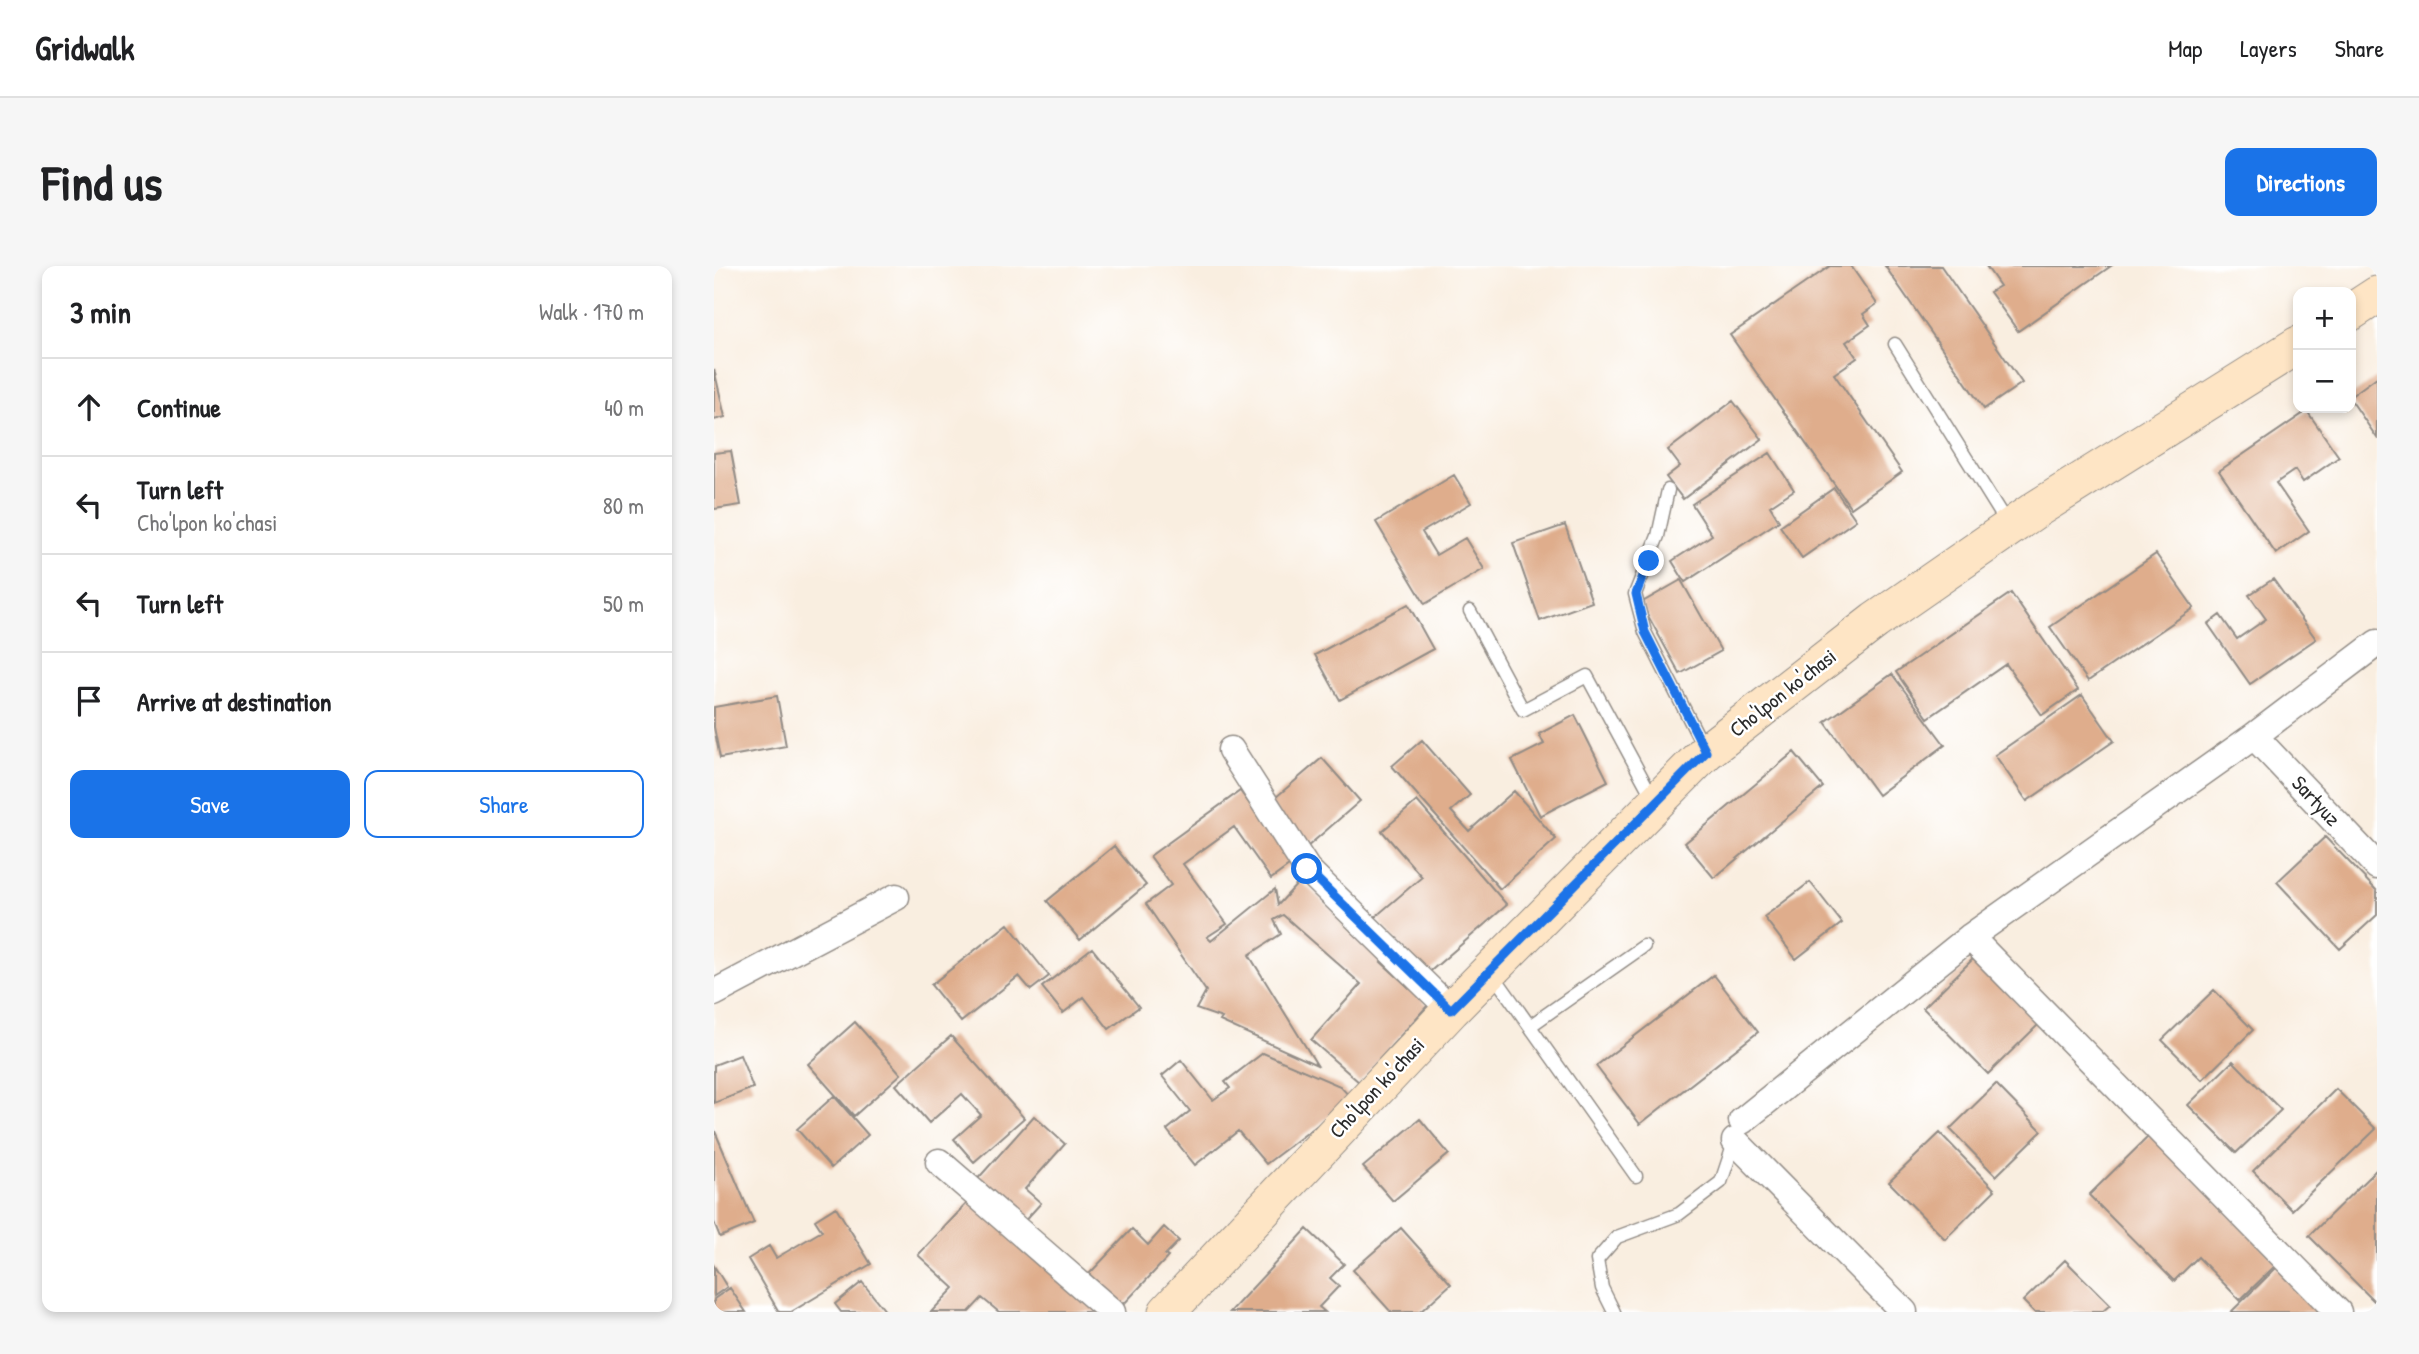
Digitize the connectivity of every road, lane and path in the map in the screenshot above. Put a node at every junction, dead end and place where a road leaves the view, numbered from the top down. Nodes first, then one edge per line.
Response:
1 (2377, 295) edge
2 (2356, 309) edge
3 (1895, 344) dead end
4 (2293, 348) edge
5 (1668, 491) dead end
6 (2010, 528) junction
7 (1470, 611) dead end
8 (2377, 643) edge
9 (2254, 736) junction
10 (1231, 750) dead end
11 (1706, 752) junction
12 (1655, 804) junction
13 (2377, 866) edge
14 (896, 897) dead end
15 (1970, 936) junction
16 (1644, 946) dead end
17 (1490, 970) junction
18 (714, 993) edge
19 (1451, 1010) junction
20 (1530, 1026) junction
21 (1738, 1131) junction
22 (939, 1162) dead end
23 (1636, 1176) dead end
24 (1112, 1312) edge
25 (1167, 1312) edge
26 (1614, 1312) edge
27 (1904, 1312) edge
28 (2338, 1312) edge

1 - 2 main road
3 - 6 lane
4 - 6 main road, Cho'lpon ko'chasi
5 - 11 lane
6 - 11 main road, Cho'lpon ko'chasi
7 - 12 lane
8 - 9 street
9 - 13 street, Sartyuz
9 - 15 street
10 - 19 street
11 - 12 main road, Cho'lpon ko'chasi
12 - 17 main road, Cho'lpon ko'chasi
14 - 18 street
15 - 21 street
15 - 28 street
16 - 20 lane
17 - 19 main road, Cho'lpon ko'chasi
17 - 20 lane
19 - 25 main road, Cho'lpon ko'chasi
20 - 23 lane
21 - 26 lane
21 - 27 street
22 - 24 street

